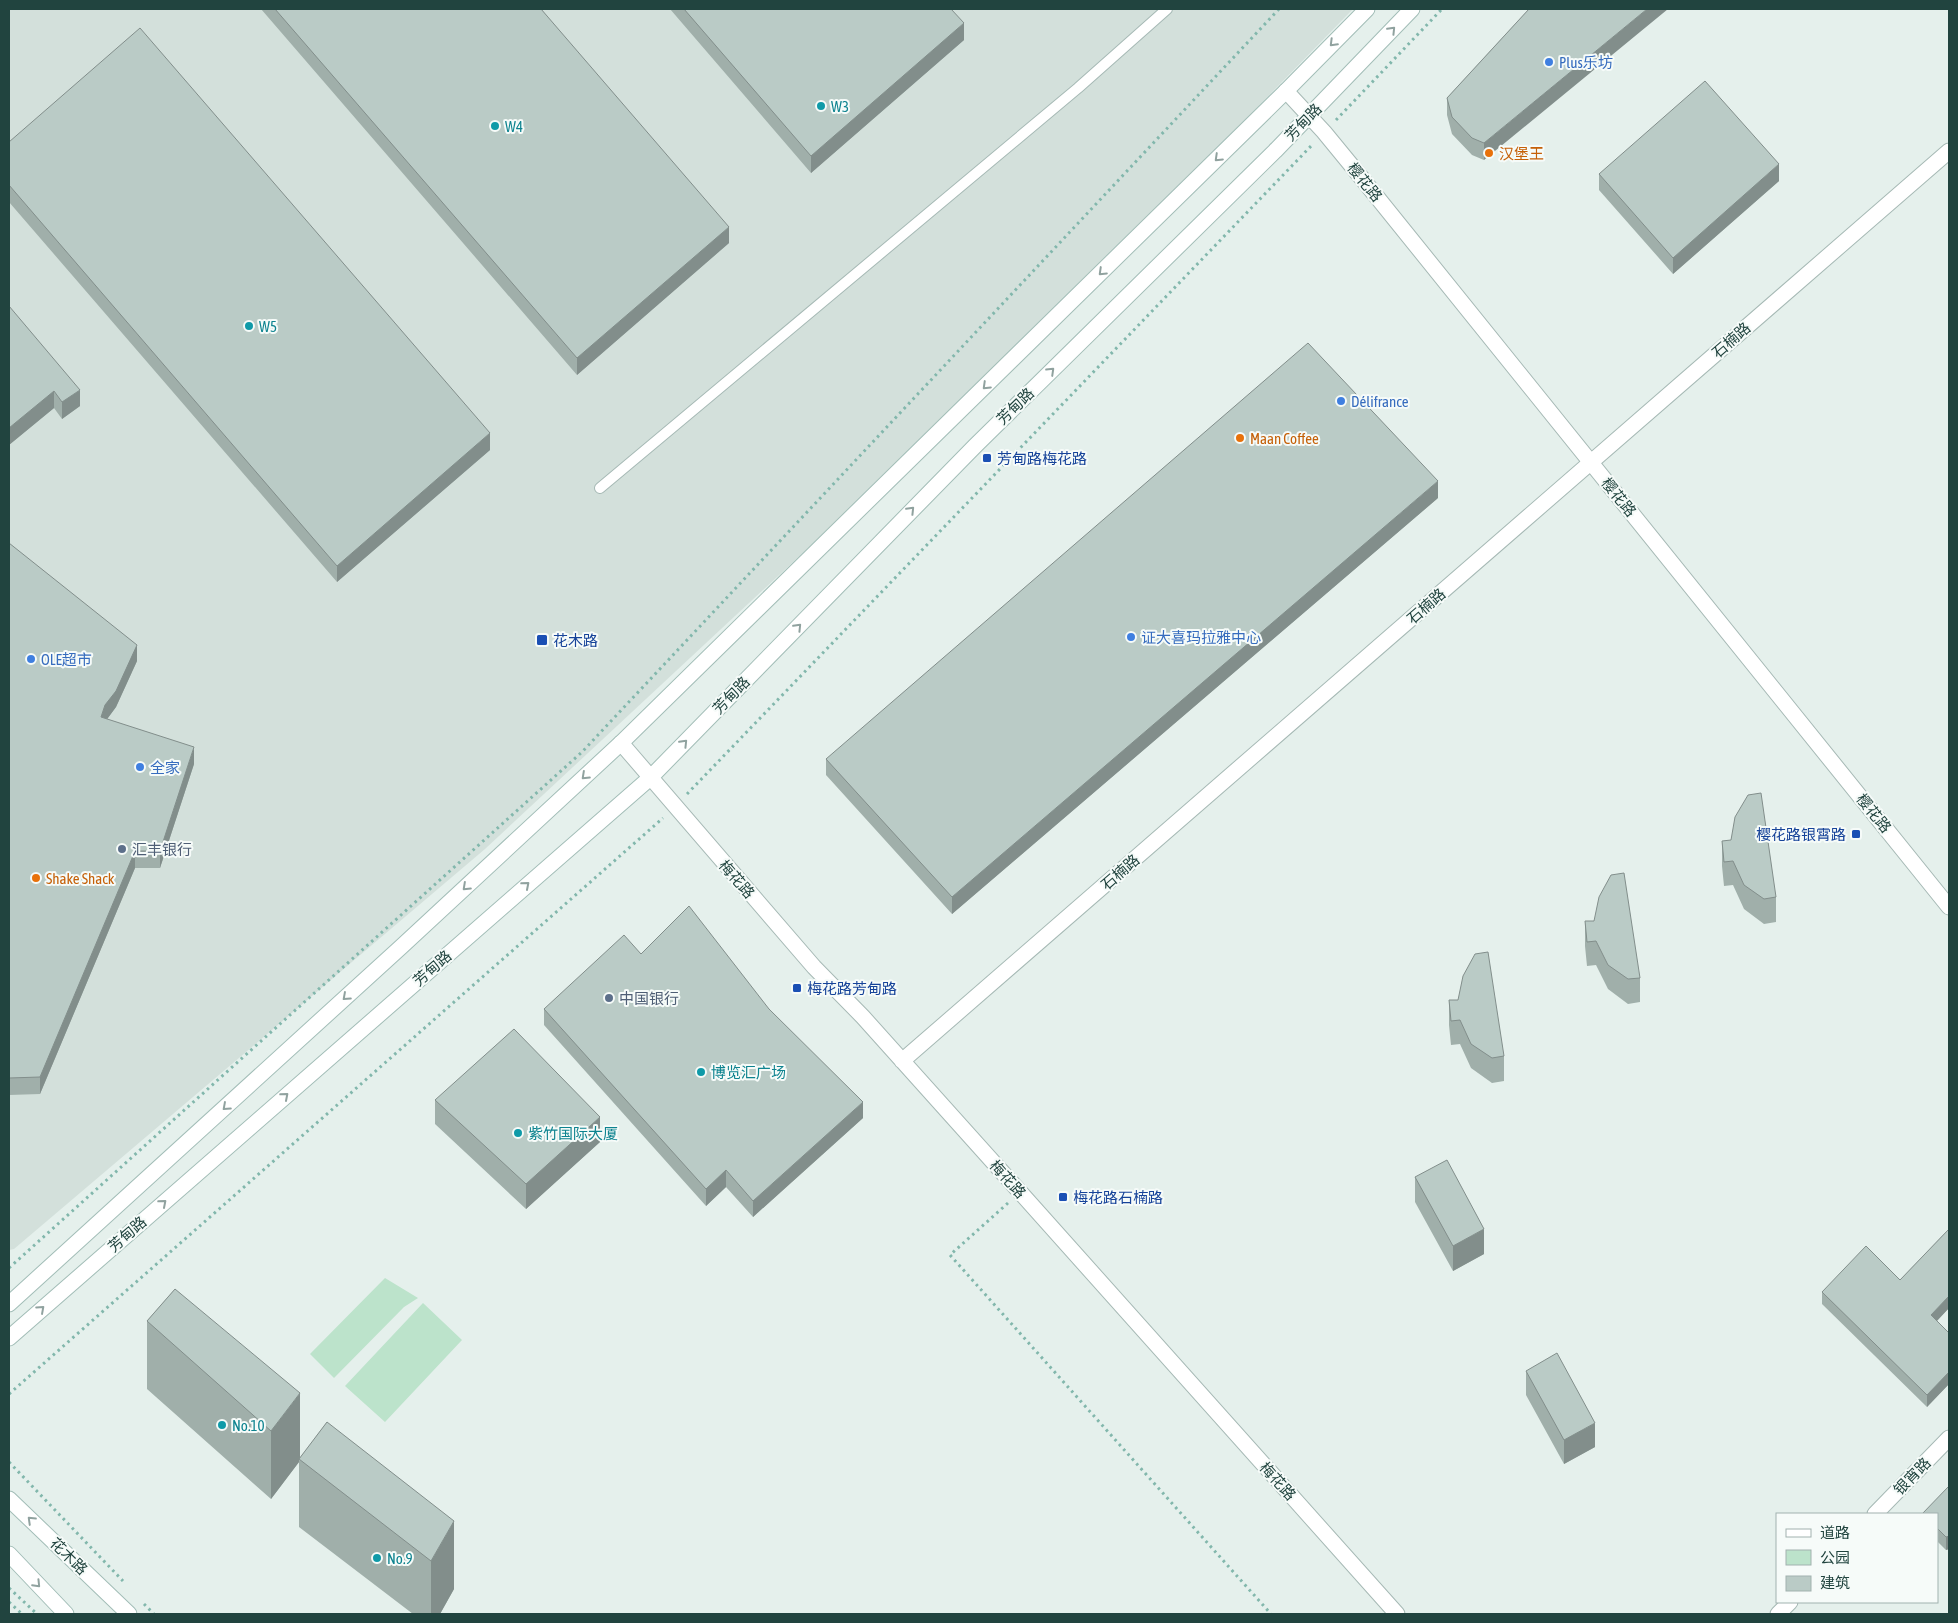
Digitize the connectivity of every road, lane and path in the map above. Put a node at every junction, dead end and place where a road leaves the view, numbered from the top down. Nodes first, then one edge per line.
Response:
1 (1167, 9) edge
2 (1279, 9) edge
3 (1367, 9) edge
4 (1412, 9) edge
5 (1442, 9) edge
6 (1286, 91) junction
7 (1310, 116) junction
8 (1324, 132) junction
9 (1949, 151) edge
10 (1591, 462) junction
11 (600, 488) dead end
12 (621, 743) junction
13 (650, 778) junction
14 (675, 807) junction
15 (1949, 907) edge
16 (902, 1061) junction
17 (1020, 1192) junction
18 (9, 1268) edge
19 (9, 1304) edge
20 (9, 1338) edge
21 (9, 1394) edge
22 (1949, 1438) edge
23 (9, 1462) edge
24 (9, 1499) edge
25 (1876, 1513) edge
26 (9, 1554) edge
27 (128, 1586) dead end
28 (9, 1588) edge
29 (141, 1600) dead end
30 (9, 1602) edge
31 (1789, 1603) edge
32 (22, 1614) edge
33 (37, 1614) edge
34 (66, 1614) edge
35 (129, 1614) edge
36 (154, 1614) edge
37 (1271, 1614) edge
38 (1397, 1614) edge
39 (1778, 1614) edge

1 - 11 lane
2 - 18 path
3 -> 6 main road, 芳甸路
7 -> 4 main road, 芳甸路
5 - 8 path
6 - 7 main road, 樱花路
6 -> 12 main road, 芳甸路
7 - 8 main road, 樱花路
13 -> 7 main road, 芳甸路
8 - 10 main road, 樱花路
8 - 14 path
9 - 10 main road, 石楠路
10 - 15 main road, 樱花路
10 - 16 main road, 石楠路
12 - 13 main road, 梅花路
12 -> 19 main road, 芳甸路
13 - 14 main road, 梅花路
20 -> 13 main road, 芳甸路
14 - 16 main road, 梅花路
14 - 21 path
16 - 17 main road, 梅花路
17 - 37 path
17 - 38 main road, 梅花路
22 - 25 main road, 银宵路
23 - 27 path
35 -> 24 main road, 花木路
26 -> 34 main road
28 - 33 path
29 - 36 path
30 - 32 path
31 - 39 main road

